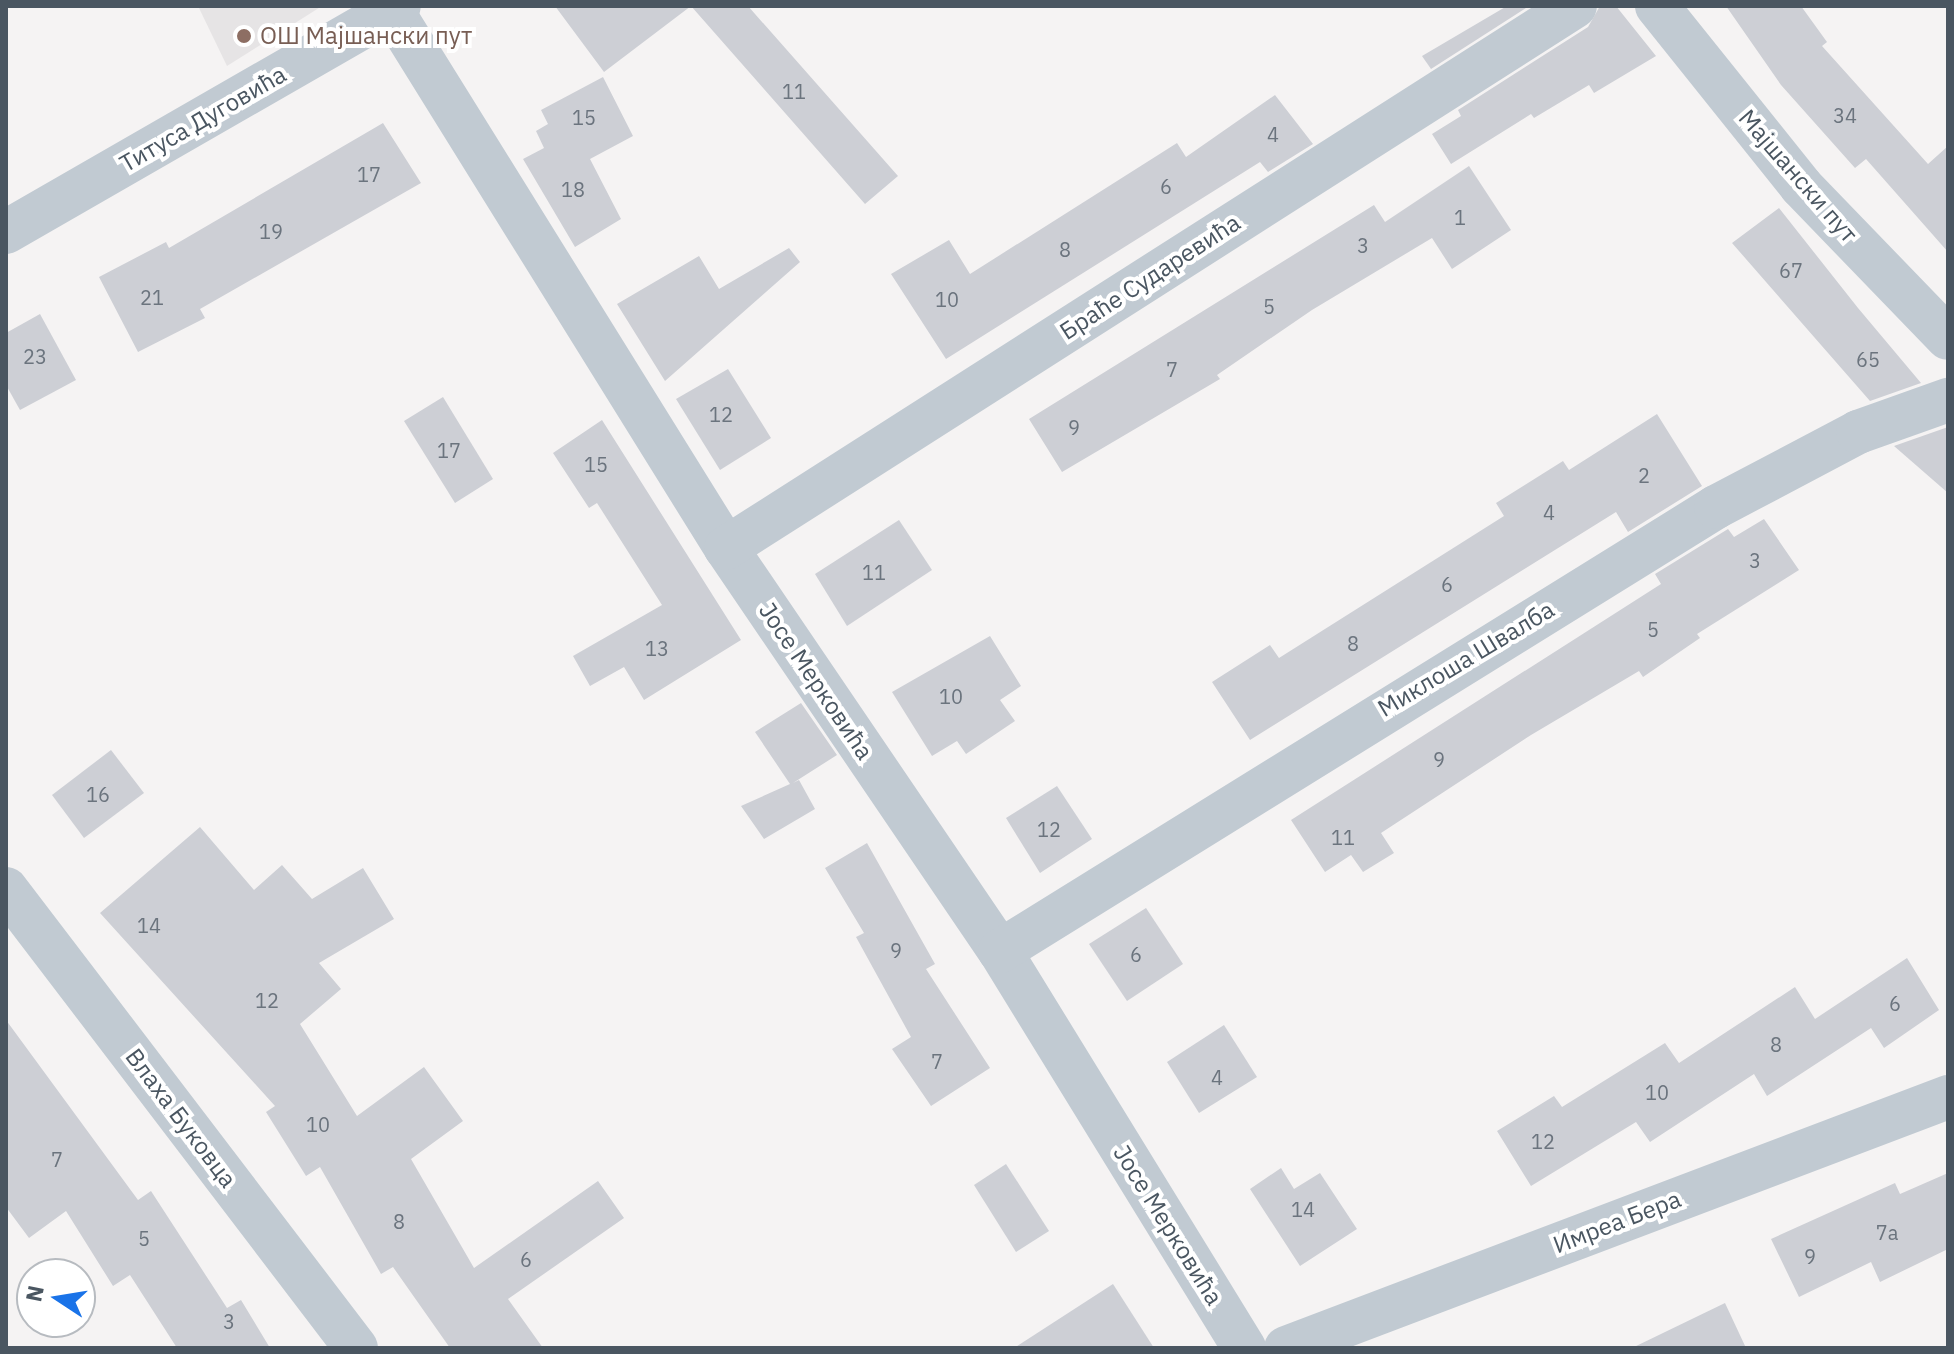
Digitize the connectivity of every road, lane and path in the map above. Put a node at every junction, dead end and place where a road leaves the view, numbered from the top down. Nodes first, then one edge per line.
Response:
1 (1575, 6) edge
2 (1657, 6) edge
3 (396, 9) edge
4 (6, 232) edge
5 (1948, 338) edge
6 (1948, 400) edge
7 (726, 548) junction
8 (6, 889) edge
9 (1000, 951) junction
10 (1948, 1097) edge
11 (356, 1348) edge
12 (1244, 1348) edge
13 (1286, 1348) edge

1 - 7 street, Браће Сударевића
2 - 5 street, Мајшански пут
3 - 4 street, Титуса Дуговића
3 - 7 street, Јосе Мерковића
6 - 9 street, Миклоша Швалба
7 - 9 street, Јосе Мерковића
8 - 11 street, Влаха Буковца
9 - 12 street, Јосе Мерковића
10 - 13 street, Имреа Бера

